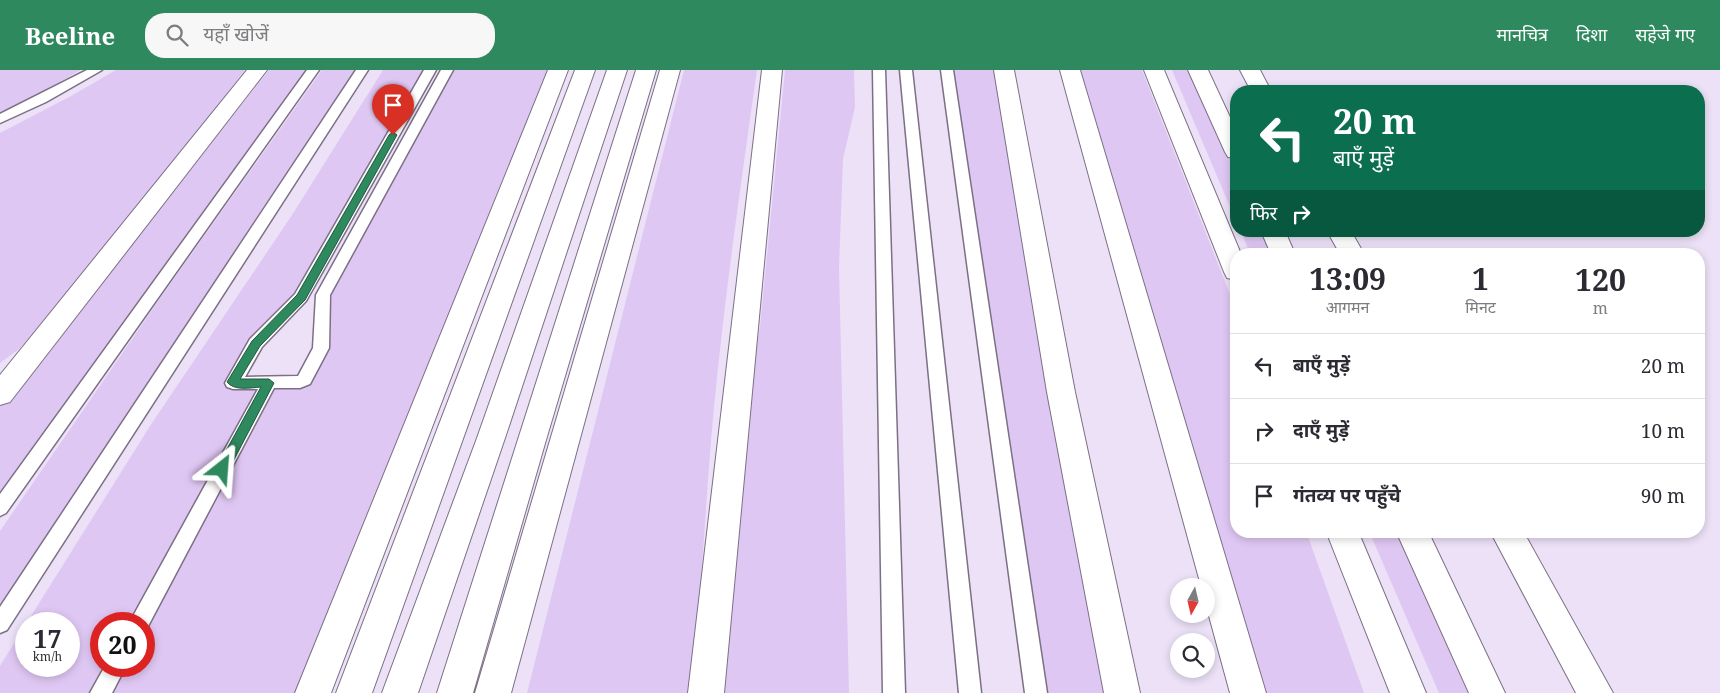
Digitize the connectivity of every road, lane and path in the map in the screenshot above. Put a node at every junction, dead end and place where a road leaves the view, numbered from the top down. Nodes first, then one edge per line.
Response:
1 (96, 70) edge
2 (257, 70) edge
3 (313, 70) edge
4 (362, 70) edge
5 (430, 70) edge
6 (447, 70) edge
7 (558, 70) edge
8 (586, 70) edge
9 (617, 70) edge
10 (646, 70) edge
11 (670, 70) edge
12 (772, 70) edge
13 (878, 70) edge
14 (906, 70) edge
15 (947, 70) edge
16 (1004, 70) edge
17 (1070, 70) edge
18 (1154, 70) edge
19 (1198, 70) edge
20 (1250, 70) edge
21 (1259, 85) edge
22 (0, 119) edge
23 (1230, 139) edge
24 (1342, 237) edge
25 (1349, 248) edge
26 (1230, 257) edge
27 (25, 363) junction
28 (0, 372) edge
29 (269, 383) junction
30 (0, 395) edge
31 (0, 508) edge
32 (1345, 538) edge
33 (1415, 538) edge
34 (1510, 538) edge
35 (145, 612) edge
36 (0, 624) edge
37 (110, 677) edge
38 (102, 693) edge
39 (313, 693) edge
40 (354, 693) edge
41 (400, 693) edge
42 (456, 693) edge
43 (493, 693) edge
44 (706, 693) edge
45 (894, 693) edge
46 (970, 693) edge
47 (1036, 693) edge
48 (1122, 693) edge
49 (1248, 693) edge
50 (1408, 693) edge
51 (1487, 693) edge
52 (1595, 693) edge

1 - 22 lane
2 - 27 street
3 - 31 lane
4 - 36 lane
5 - 29 lane
6 - 29 lane
7 - 39 street
8 - 40 street
9 - 41 street
10 - 42 street
11 - 43 street
12 - 44 street
13 - 45 lane
14 - 46 lane
15 - 47 lane
16 - 48 street
17 - 49 street
18 - 26 street
19 - 23 street
20 - 21 street
24 - 25 street
27 - 28 lane
27 - 30 street
29 - 35 lane
32 - 50 street
33 - 51 street
34 - 52 street
37 - 38 lane

